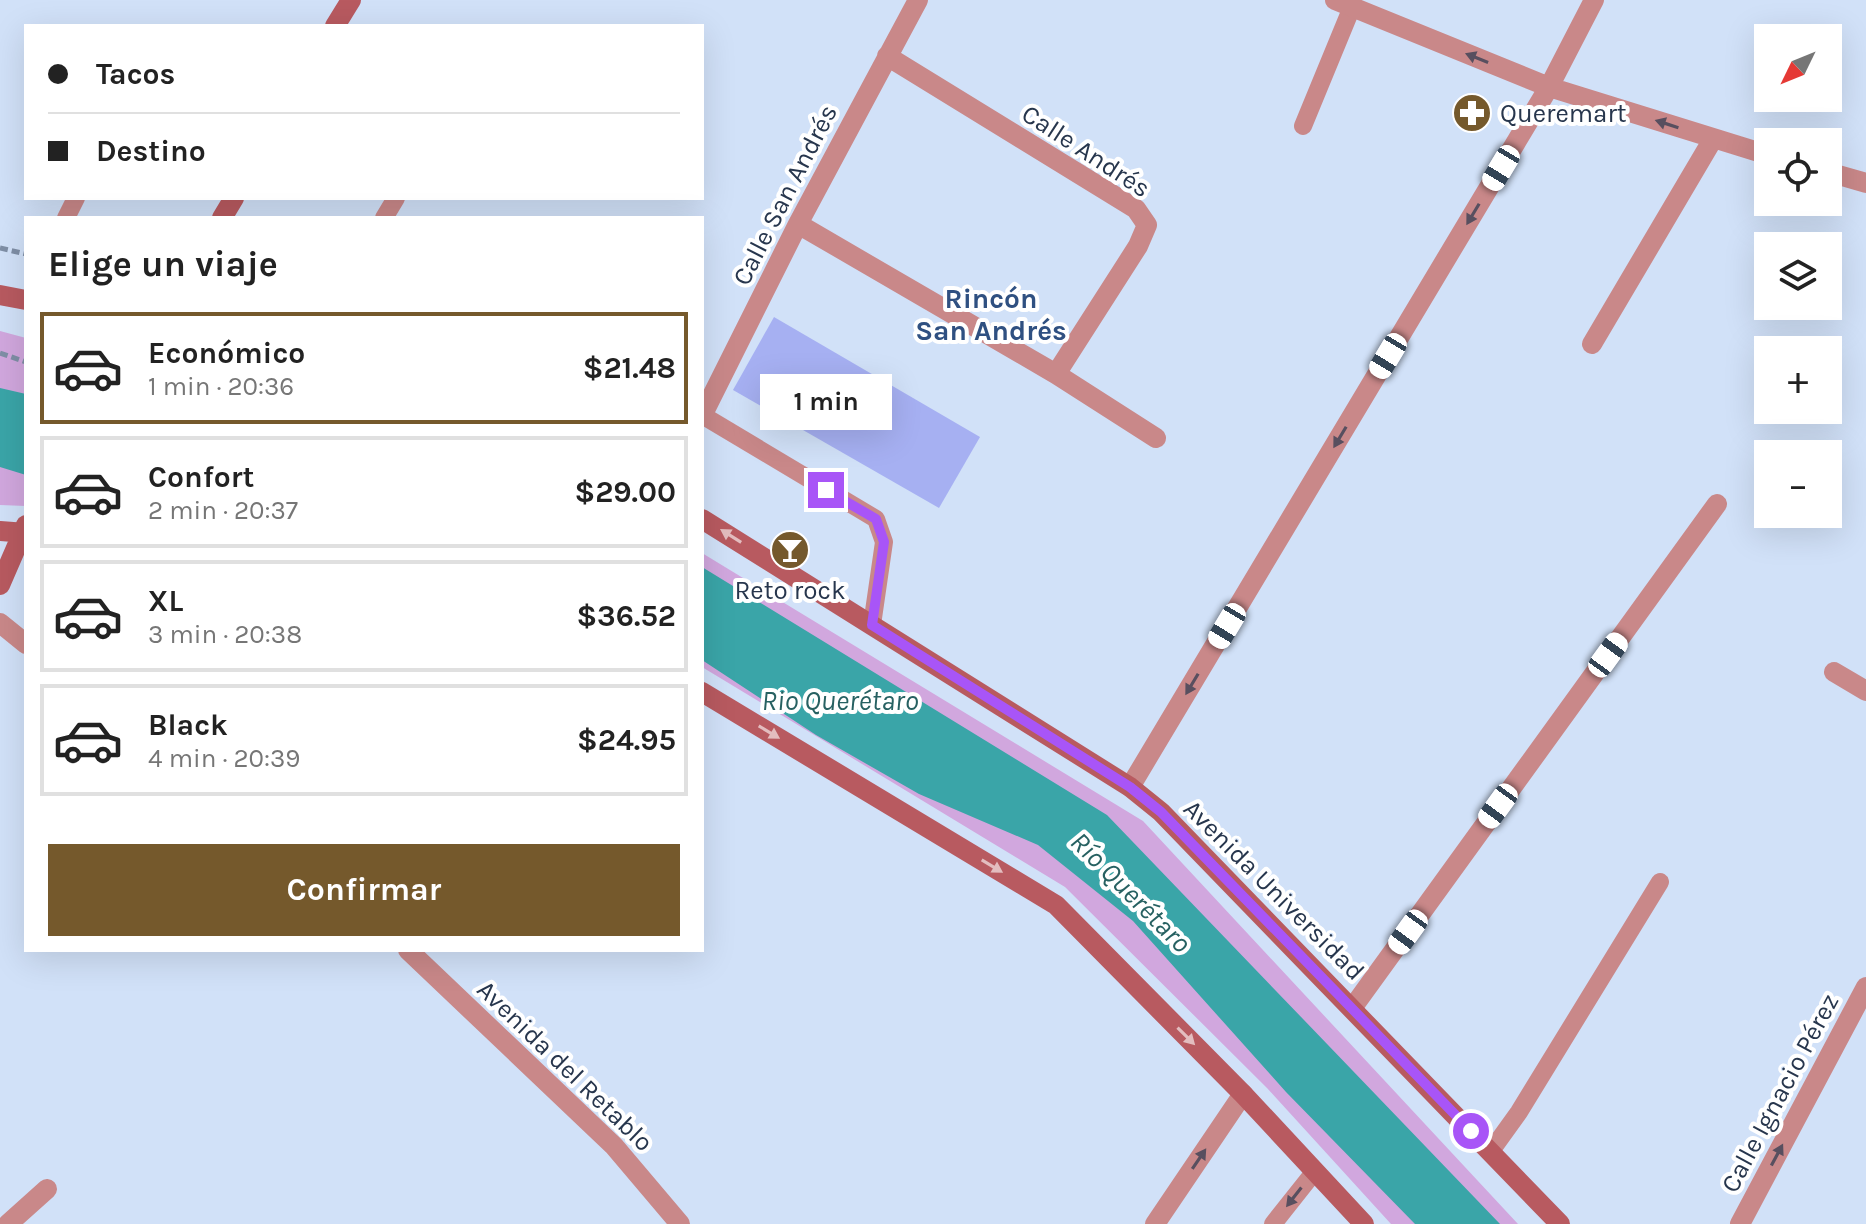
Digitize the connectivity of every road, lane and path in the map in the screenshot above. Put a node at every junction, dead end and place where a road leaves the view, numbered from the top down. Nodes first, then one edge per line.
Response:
1 (351, 0) edge
2 (918, 0) edge
3 (1594, 0) edge
4 (1343, 3) edge
5 (336, 24) edge
6 (887, 56) junction
7 (1549, 87) junction
8 (1303, 126) dead end
9 (1713, 139) junction
10 (1754, 151) edge
11 (1842, 176) edge
12 (1866, 183) edge
13 (798, 224) junction
14 (0, 248) edge
15 (24, 254) edge
16 (0, 295) edge
17 (24, 299) edge
18 (1592, 344) dead end
19 (0, 353) edge
20 (24, 361) edge
21 (1056, 374) junction
22 (704, 412) edge
23 (704, 417) edge
24 (1156, 438) dead end
25 (1717, 504) dead end
26 (704, 520) edge
27 (24, 530) edge
28 (0, 531) edge
29 (24, 532) edge
30 (0, 585) edge
31 (0, 623) edge
32 (872, 625) junction
33 (24, 642) edge
34 (1834, 672) dead end
35 (1866, 691) edge
36 (704, 693) edge
37 (1130, 787) junction
38 (1660, 882) dead end
39 (410, 952) edge
40 (1863, 1000) edge
41 (1353, 1007) junction
42 (1243, 1094) junction
43 (1491, 1151) junction
44 (1315, 1171) junction
45 (47, 1189) dead end
46 (8, 1224) edge
47 (680, 1224) edge
48 (1155, 1224) edge
49 (1273, 1224) edge
50 (1364, 1224) edge
51 (1560, 1224) edge
52 (1740, 1224) edge

1 - 5 main road
2 - 6 street, Calle San Andrés
3 - 7 street
7 -> 4 street
4 - 8 lane
6 - 13 street, Calle San Andrés
6 - 21 street, Calle Andrés
9 -> 7 street
7 -> 37 street
9 - 10 street
9 - 18 street
11 - 12 street
13 - 21 street
13 - 22 street, Calle San Andrés
14 - 15 path
16 - 17 main road
19 - 20 path
21 - 24 street
23 - 32 lane
25 - 41 street
32 -> 26 main road, Avenida Universidad
27 - 28 main road
29 - 30 main road
31 - 33 street
32 - 37 main road, Avenida Universidad
34 - 35 street
36 -> 42 main road
37 - 41 main road, Avenida Universidad
38 - 43 lane
39 - 47 street, Avenida del Retablo
52 -> 40 street, Calle Ignacio Pérez
41 - 43 main road, Avenida Universidad
42 - 44 main road
48 -> 42 street
43 - 51 main road, Avenida Universidad
44 -> 49 lane
44 - 50 main road
45 - 46 street

